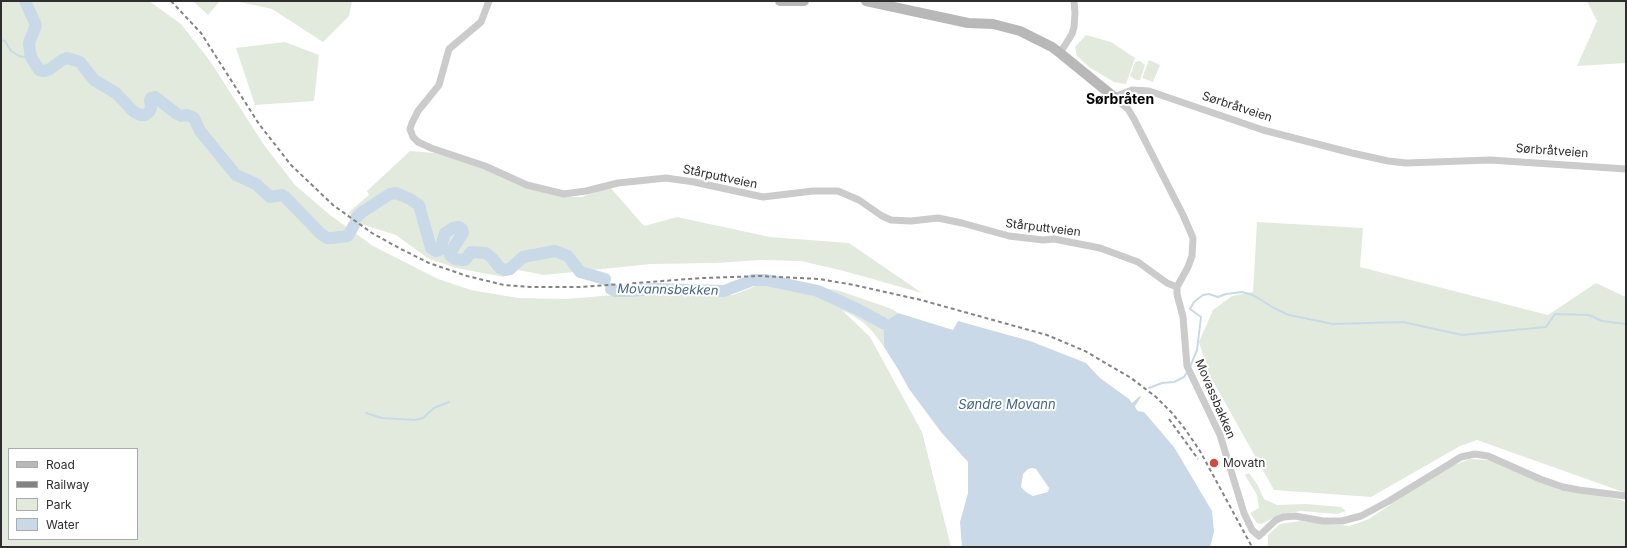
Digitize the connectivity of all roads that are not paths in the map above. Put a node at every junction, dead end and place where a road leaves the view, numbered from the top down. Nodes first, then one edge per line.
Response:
1 (489, 1) edge
2 (780, 1) edge
3 (804, 1) edge
4 (866, 1) edge
5 (1074, 1) edge
6 (1060, 53) junction
7 (1114, 98) junction
8 (1626, 169) edge
9 (1177, 286) junction
10 (1626, 496) edge

1 - 9 street, Stårputtveien
2 - 3 street
4 - 6 street
5 - 6 street
6 - 7 street
7 - 8 street, Sørbråtveien
7 - 9 street
9 - 10 street, Movassbakken

